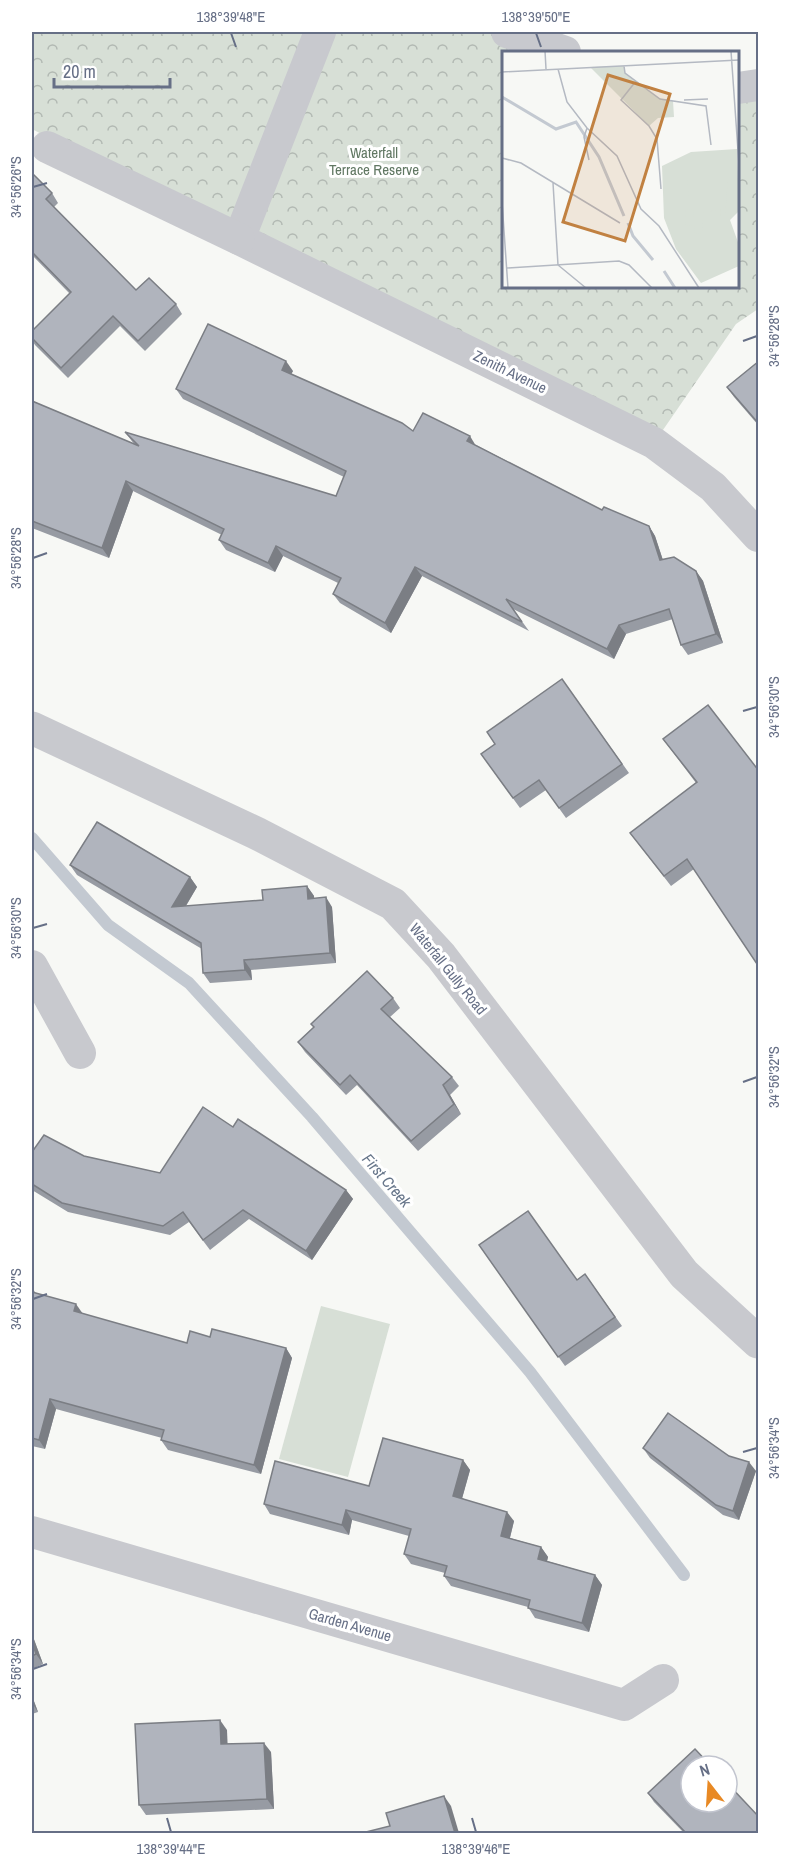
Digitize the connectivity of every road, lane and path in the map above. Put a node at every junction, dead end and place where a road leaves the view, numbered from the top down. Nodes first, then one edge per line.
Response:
1 (320, 32) edge
2 (507, 32) edge
3 (562, 51) edge
4 (759, 85) edge
5 (739, 88) edge
6 (47, 147) dead end
7 (239, 239) junction
8 (759, 536) edge
9 (32, 728) edge
10 (32, 966) edge
11 (80, 1053) dead end
12 (759, 1342) edge
13 (32, 1532) edge
14 (663, 1680) dead end

1 - 7 street
2 - 3 street
4 - 5 street
6 - 7 street, Zenith Avenue
7 - 8 street, Zenith Avenue
9 - 12 street, Waterfall Gully Road
10 - 11 street
13 - 14 street, Garden Avenue

